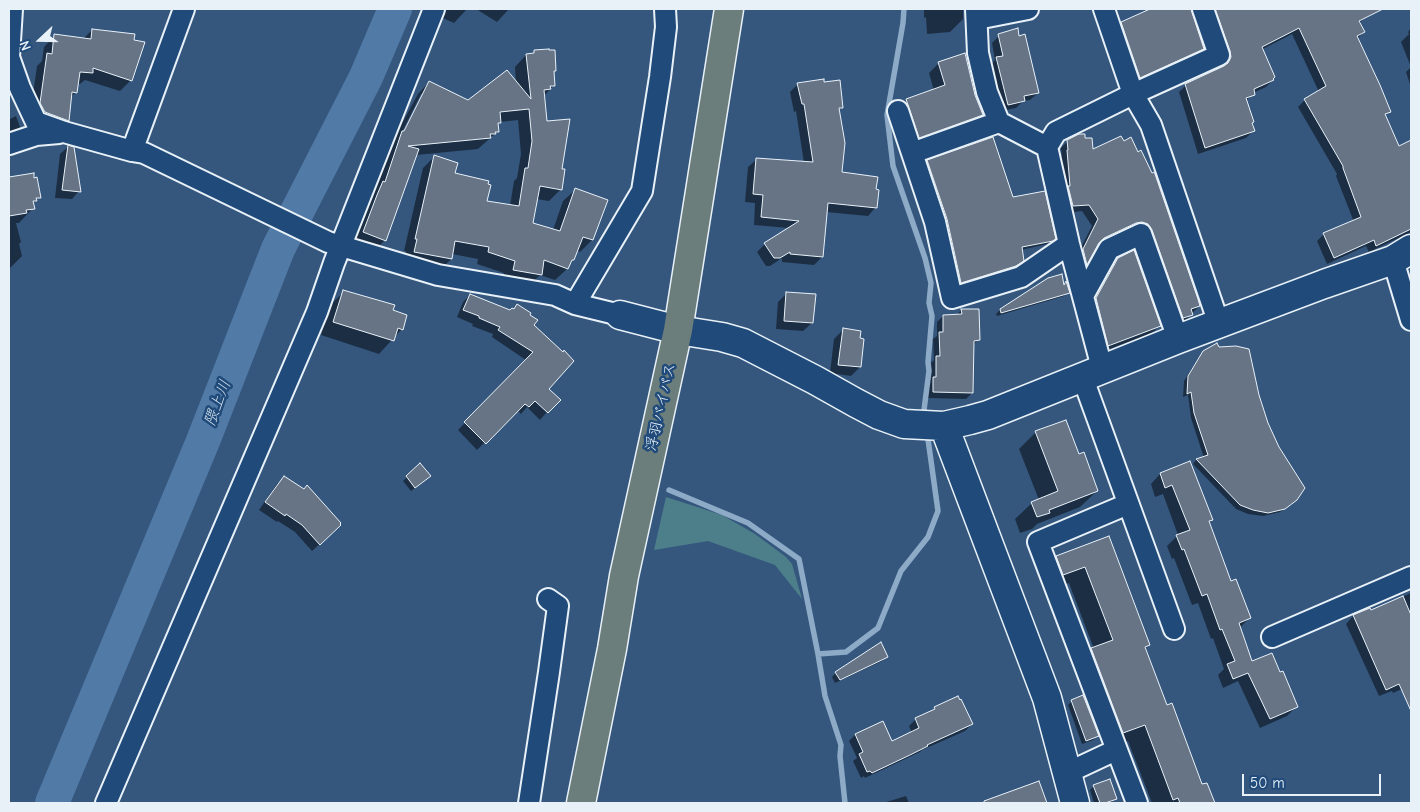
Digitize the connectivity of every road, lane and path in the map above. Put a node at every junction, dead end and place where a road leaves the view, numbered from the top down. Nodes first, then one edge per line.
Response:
1 (12, 9) edge
2 (184, 9) edge
3 (434, 9) edge
4 (665, 9) edge
5 (729, 9) edge
6 (1028, 9) edge
7 (1104, 9) edge
8 (1204, 9) edge
9 (976, 14) edge
10 (1133, 94) junction
11 (898, 111) dead end
12 (999, 122) junction
13 (64, 132) junction
14 (9, 144) edge
15 (1047, 147) junction
16 (138, 152) junction
17 (912, 153) junction
18 (335, 244) junction
19 (1069, 244) junction
20 (1402, 254) edge
21 (1083, 296) junction
22 (575, 304) junction
23 (620, 315) joint
24 (1411, 320) edge
25 (1219, 324) junction
26 (678, 330) junction
27 (1178, 339) junction
28 (1092, 372) junction
29 (944, 426) junction
30 (1128, 504) junction
31 (1411, 577) edge
32 (548, 599) dead end
33 (1174, 629) dead end
34 (1272, 636) dead end
35 (1116, 750) junction
36 (1067, 773) junction
37 (106, 803) edge
38 (528, 803) edge
39 (582, 803) edge
40 (1076, 803) edge
41 (1137, 803) edge

1 - 13 street
2 - 16 street
3 - 18 street
4 - 22 street
5 - 26 highway, 浮羽バイパス
6 - 9 street
7 - 10 street
8 - 10 street
9 - 12 street
10 - 15 street
10 - 25 street
11 - 17 street
12 - 15 street
12 - 17 street
13 - 14 street
13 - 16 street
15 - 19 street
16 - 18 street
17 - 19 street
18 - 22 street
18 - 37 street
19 - 21 street
20 - 24 street
20 - 25 street
21 - 27 street
21 - 28 street
22 - 23 street
23 - 26 street
25 - 27 street
26 - 29 street
26 - 39 highway, 浮羽バイパス
27 - 28 street
28 - 29 street
28 - 30 street
29 - 36 street
30 - 33 street
30 - 35 street
31 - 34 street
32 - 38 street
35 - 36 street
35 - 41 street
36 - 40 street

